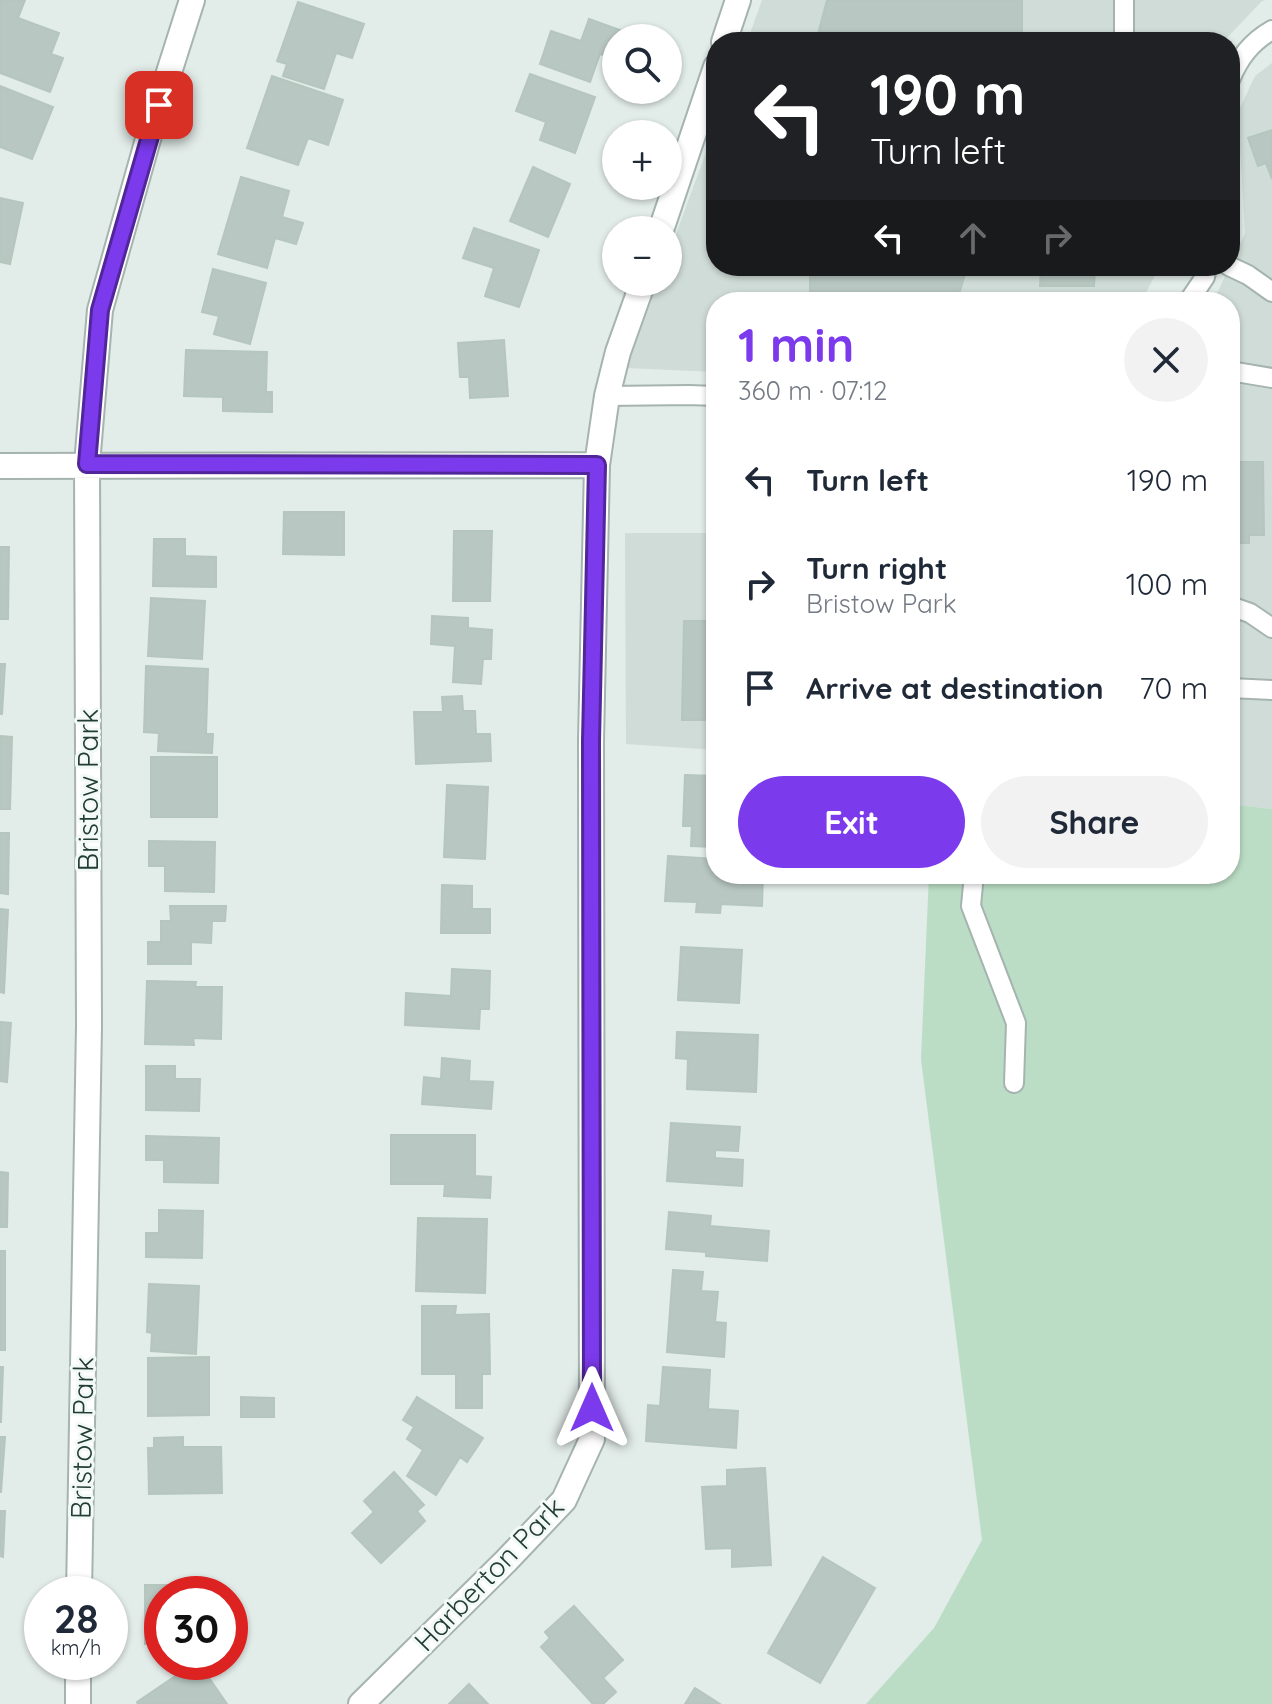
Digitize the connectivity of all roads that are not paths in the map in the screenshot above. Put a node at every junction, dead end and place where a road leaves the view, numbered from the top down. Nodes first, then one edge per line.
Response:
1 (192, 0) edge
2 (738, 0) edge
3 (1124, 0) edge
4 (1272, 30) edge
5 (727, 32) edge
6 (1124, 32) edge
7 (1240, 59) edge
8 (706, 97) edge
9 (666, 216) edge
10 (1240, 271) edge
11 (1272, 292) edge
12 (638, 296) edge
13 (1240, 373) edge
14 (1272, 378) edge
15 (607, 396) junction
16 (706, 396) edge
17 (87, 464) junction
18 (597, 465) junction
19 (0, 466) edge
20 (1240, 610) edge
21 (1272, 628) edge
22 (1240, 688) edge
23 (1272, 690) edge
24 (973, 884) edge
25 (1014, 1083) dead end
26 (79, 1576) edge
27 (78, 1680) edge
28 (78, 1704) edge
29 (361, 1704) edge

1 - 17 street, Bristow Park
2 - 5 street
3 - 6 lane
4 - 7 lane
8 - 9 street
10 - 11 lane
12 - 15 street, Harberton Park
13 - 14 lane
15 - 16 lane
15 - 18 street, Harberton Park
17 - 18 street
17 - 19 street
17 - 26 street, Bristow Park
18 - 29 street, Harberton Park
20 - 21 lane
22 - 23 lane
24 - 25 lane
27 - 28 street

